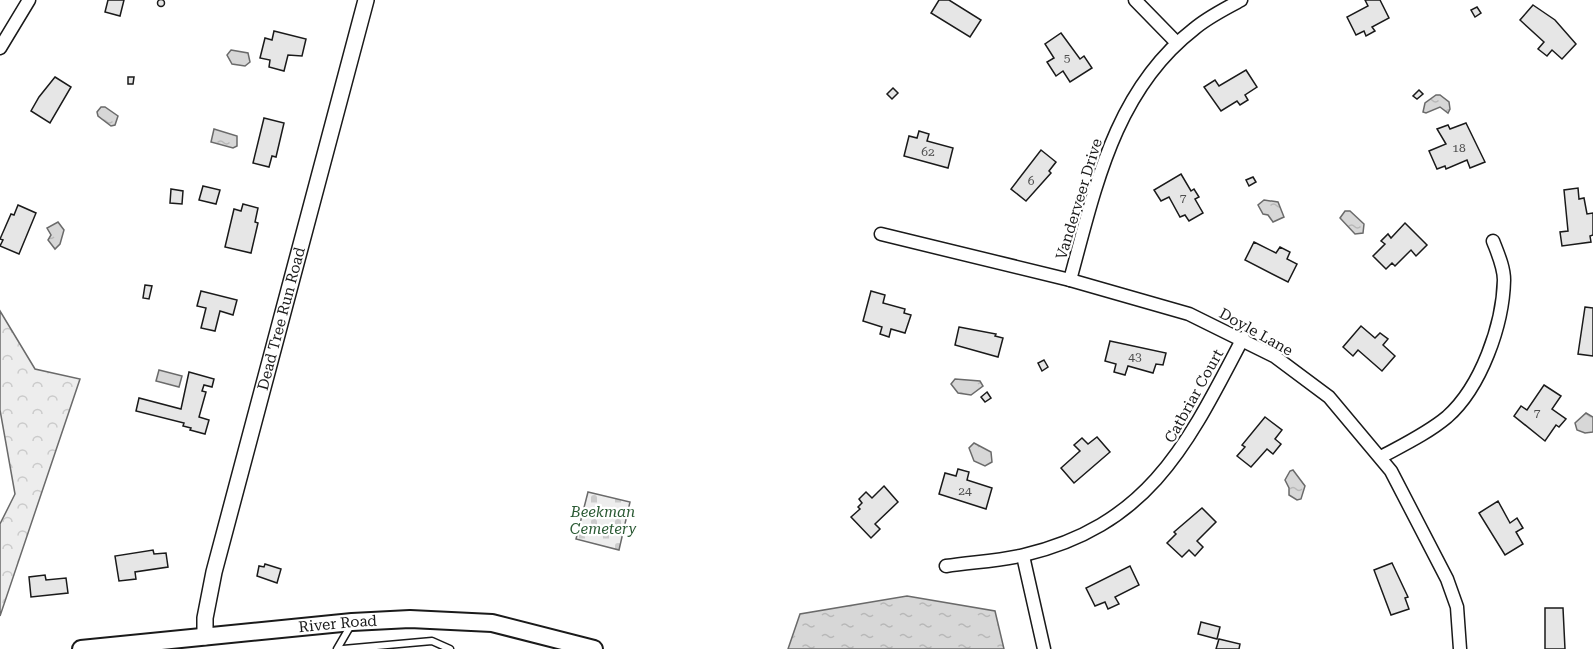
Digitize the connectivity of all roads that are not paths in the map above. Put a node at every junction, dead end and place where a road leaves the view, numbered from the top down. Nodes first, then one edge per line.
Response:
1 (29, 0) edge
2 (366, 0) edge
3 (1135, 0) edge
4 (1241, 0) edge
5 (1177, 43) junction
6 (0, 48) edge
7 (880, 234) dead end
8 (1493, 241) dead end
9 (1070, 280) junction
10 (1243, 338) junction
11 (1381, 457) junction
12 (1023, 556) junction
13 (946, 566) dead end
14 (352, 621) junction
15 (205, 637) junction
16 (81, 649) edge
17 (337, 649) edge
18 (343, 649) edge
19 (450, 649) edge
20 (594, 649) edge
21 (1044, 649) edge
22 (1460, 649) edge

1 - 6 street
2 - 15 street, Dead Tree Run Road
3 - 5 street
4 - 5 street, Vanderveer Drive
5 - 9 street, Vanderveer Drive
7 - 9 street, Doyle Lane
8 - 11 street
9 - 10 street, Doyle Lane
10 - 11 street, Doyle Lane
10 - 12 street, Catbriar Court
11 - 22 street, Doyle Lane
12 - 13 street, Catbriar Court
12 - 21 street
14 - 15 main road, River Road
14 - 17 lane
14 - 20 main road, River Road
15 - 16 main road, River Road
18 - 19 lane

